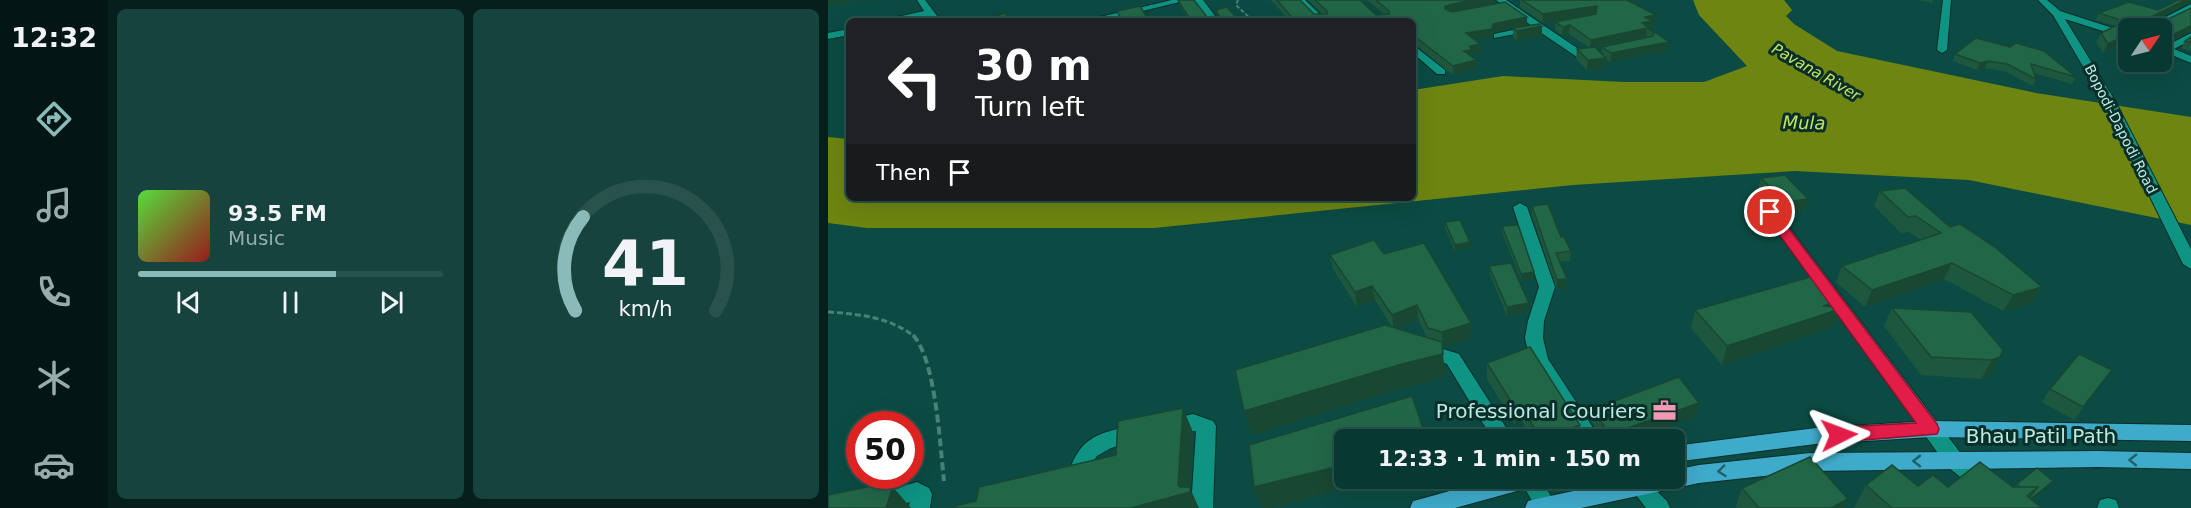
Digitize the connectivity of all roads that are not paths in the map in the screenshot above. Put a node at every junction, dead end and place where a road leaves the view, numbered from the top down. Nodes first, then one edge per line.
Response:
1 (921, 0) edge
2 (1184, 0) edge
3 (1198, 0) edge
4 (1300, 0) edge
5 (1947, 0) edge
6 (2042, 0) edge
7 (1527, 2) edge
8 (1501, 4) edge
9 (2191, 7) edge
10 (1143, 9) junction
11 (2057, 13) junction
12 (932, 17) edge
13 (1102, 18) edge
14 (1148, 18) edge
15 (1212, 18) edge
16 (1319, 18) edge
17 (2169, 18) edge
18 (1546, 27) junction
19 (846, 29) edge
20 (828, 32) edge
21 (846, 33) edge
22 (2118, 33) edge
23 (828, 36) edge
24 (1497, 36) dead end
25 (2191, 36) edge
26 (2172, 45) edge
27 (1942, 50) dead end
28 (1416, 51) edge
29 (1603, 51) edge
30 (2172, 52) edge
31 (2191, 60) edge
32 (1441, 72) dead end
33 (1520, 207) dead end
34 (1770, 212) dead end
35 (2188, 260) edge
36 (1410, 345) edge
37 (1497, 429) edge
38 (1583, 429) edge
39 (1931, 429) junction
40 (2191, 434) edge
41 (1685, 453) edge
42 (2191, 460) edge
43 (1955, 461) junction
44 (1685, 477) edge
45 (1056, 485) edge
46 (1492, 489) edge
47 (1534, 489) edge
48 (1625, 489) edge
49 (1642, 489) edge
50 (1542, 507) edge
51 (861, 508) edge
52 (919, 508) edge
53 (1202, 508) edge
54 (1421, 508) edge
55 (1659, 508) edge
56 (2014, 508) edge

1 - 12 street
2 - 10 street
3 - 15 street
4 - 16 street
5 - 27 street
6 - 11 street, Bopodi-Dapodi Road
7 - 8 street
8 - 18 street
9 - 17 street
10 - 13 street
10 - 14 street
11 - 22 street
11 - 35 street, Bopodi-Dapodi Road
18 - 24 street
18 - 29 street
19 - 20 street
21 - 23 street
25 - 26 street
28 - 32 street
30 - 31 street
33 - 38 street
34 - 39 street
36 - 37 street
39 - 40 main road, Bhau Patil Path
39 - 41 main road, Bhau Patil Path
39 - 43 street
42 -> 43 main road, Bhau Patil Path
43 -> 44 main road, Bhau Patil Path
43 - 56 street
45 - 53 street
46 - 54 main road
47 - 50 street
48 - 50 main road, Bhau Patil Path
49 - 55 street
51 - 52 street

